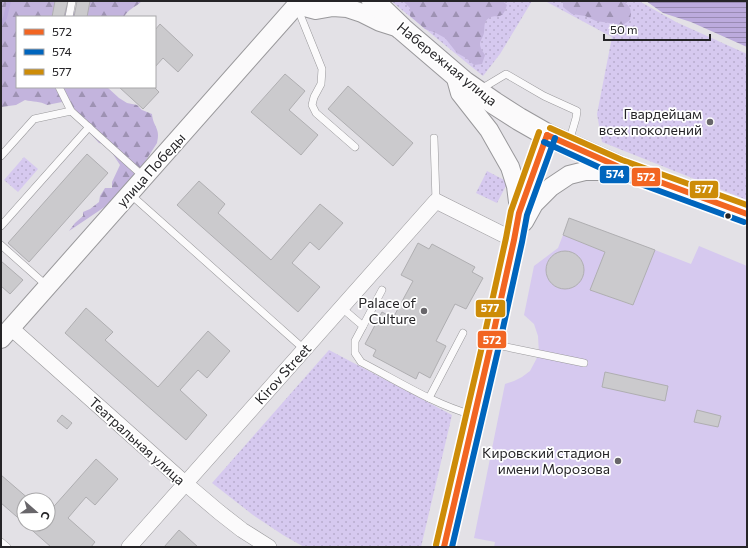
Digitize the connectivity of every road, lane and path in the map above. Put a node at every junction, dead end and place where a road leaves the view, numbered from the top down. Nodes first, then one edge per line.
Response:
1 (72, 1) edge
2 (373, 1) edge
3 (298, 3) edge
4 (69, 16) edge
5 (402, 29) junction
6 (455, 75) junction
7 (59, 88) edge
8 (477, 92) junction
9 (71, 111) junction
10 (89, 127) junction
11 (547, 135) junction
12 (434, 138) dead end
13 (568, 144) junction
14 (355, 147) dead end
15 (1, 156) edge
16 (619, 167) junction
17 (144, 177) junction
18 (130, 193) junction
19 (436, 201) junction
20 (519, 213) junction
21 (747, 214) edge
22 (1, 226) edge
23 (514, 240) junction
24 (1, 245) edge
25 (47, 286) junction
26 (382, 290) dead end
27 (342, 308) junction
28 (363, 326) junction
29 (6, 333) edge
30 (463, 333) dead end
31 (491, 344) junction
32 (305, 350) junction
33 (584, 363) dead end
34 (429, 398) junction
35 (474, 415) junction
36 (186, 484) junction
37 (1, 542) edge
38 (7, 547) edge
39 (129, 547) edge
40 (269, 547) edge
41 (444, 547) edge

1 - 4 lane
2 - 5 main road, Набережная улица
3 - 5 street
3 - 14 lane
3 - 17 street, улица Победы
5 - 6 main road, Набережная улица
6 - 8 main road, Набережная улица
6 - 20 street
7 - 9 lane
8 - 11 main road, Набережная улица
8 - 13 lane
9 - 10 lane
9 - 15 lane
10 - 17 lane
10 - 22 lane
11 - 13 main road, Набережная улица
11 - 20 street
12 - 19 lane
13 - 16 main road, Набережная улица
16 - 21 main road, Набережная улица
16 - 23 street
17 - 18 street, улица Победы
18 - 25 street, улица Победы
18 - 32 lane
19 - 23 street
19 - 27 street, Kirov Street
20 - 23 street
23 - 31 street
24 - 25 lane
25 - 29 street, улица Победы
26 - 28 lane
27 - 28 lane
27 - 32 street, Kirov Street
28 - 34 lane
29 - 36 street, Театральная улица
30 - 34 lane
31 - 33 lane
31 - 35 street
32 - 36 street, Kirov Street
34 - 35 lane
35 - 41 street
36 - 39 street, Kirov Street
36 - 40 street, Театральная улица
37 - 38 lane

